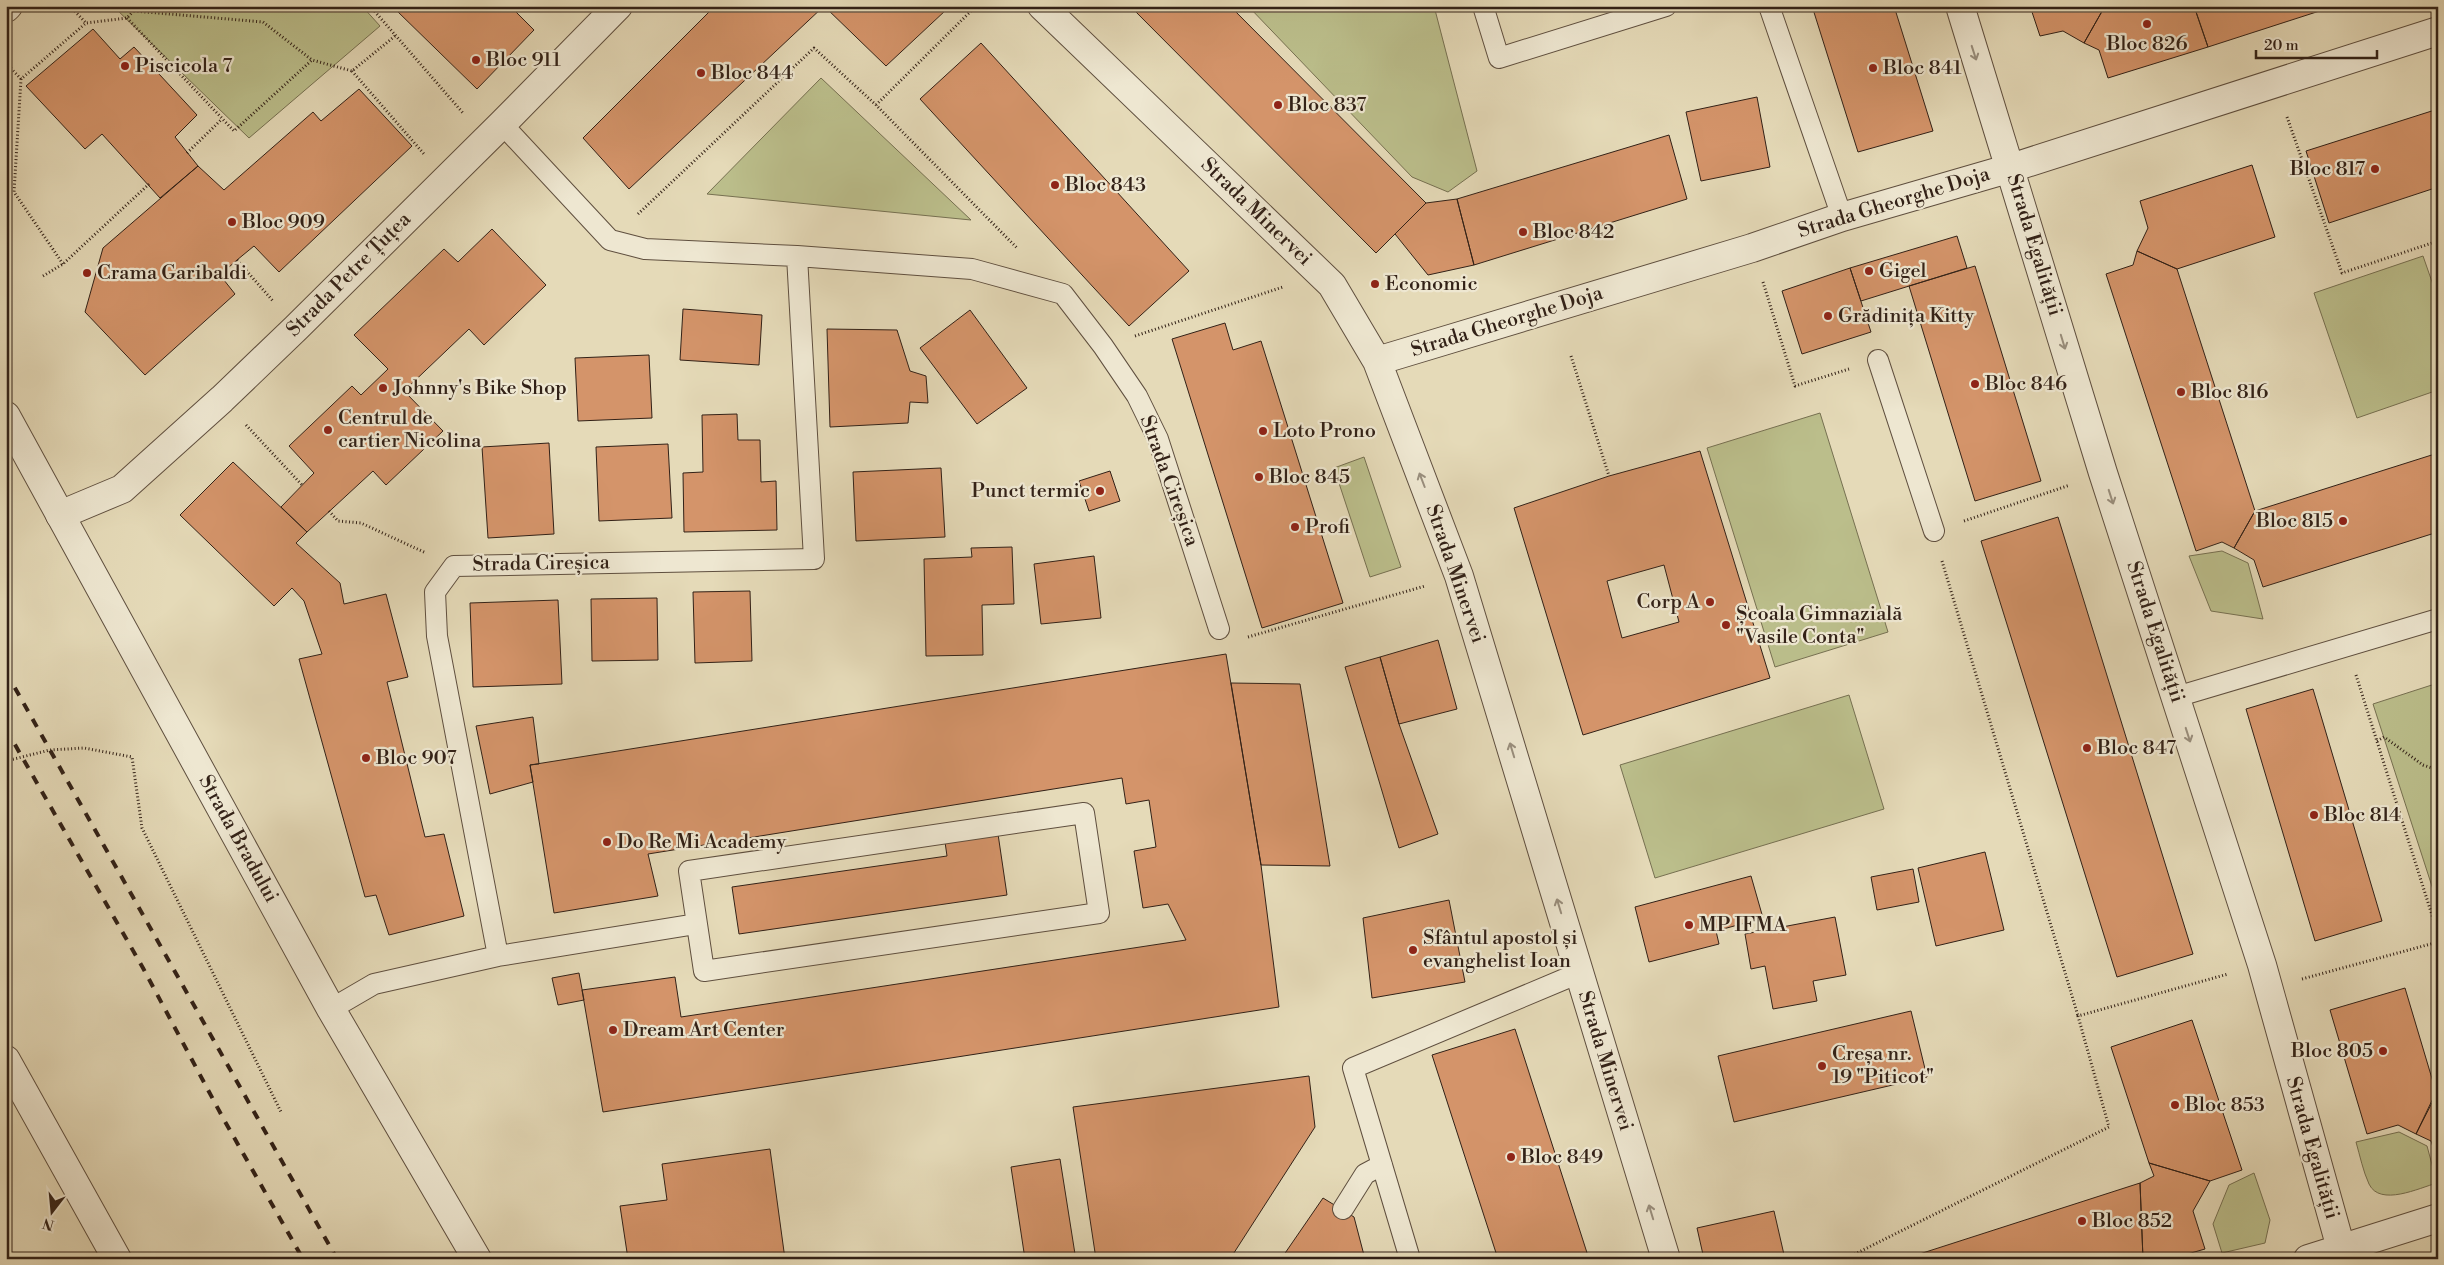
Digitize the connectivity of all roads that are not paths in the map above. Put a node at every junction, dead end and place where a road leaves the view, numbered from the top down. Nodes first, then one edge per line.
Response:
1 (618, 6) edge
2 (1042, 6) edge
3 (1484, 6) edge
4 (1666, 6) edge
5 (1769, 6) edge
6 (1960, 6) edge
7 (2438, 31) edge
8 (502, 124) junction
9 (2011, 168) junction
10 (1842, 217) junction
11 (797, 256) junction
12 (1878, 360) road end
13 (1377, 361) junction
14 (6, 416) edge
15 (60, 515) junction
16 (1934, 531) road end
17 (2438, 620) edge
18 (1219, 628) road end
19 (2176, 697) junction
20 (696, 924) junction
21 (498, 956) junction
22 (1579, 973) junction
23 (331, 1009) junction
24 (6, 1060) edge
25 (1382, 1165) junction
26 (1343, 1209) dead end
27 (2438, 1218) edge
28 (2342, 1253) edge
29 (117, 1259) edge
30 (477, 1259) edge
31 (1410, 1259) edge
32 (1666, 1259) edge
33 (2308, 1259) edge

1 - 8 street, Strada Petre Țuțea
2 - 13 street, Strada Minervei
3 - 4 lane
5 - 10 lane
6 -> 9 street, Strada Egalității
7 - 9 street, Strada Gheorghe Doja
8 - 11 lane, Strada Cireșica
8 - 15 street, Strada Petre Țuțea
9 - 10 street, Strada Gheorghe Doja
9 -> 19 street, Strada Egalității
10 - 13 street, Strada Gheorghe Doja
11 - 18 lane, Strada Cireșica
11 - 21 lane, Strada Cireșica
12 - 16 lane
22 -> 13 street, Strada Minervei
14 - 15 street, Strada Bradului
15 - 23 street, Strada Bradului
17 - 19 lane
19 -> 28 street, Strada Egalității
20 - 20 lane
20 - 21 lane
21 - 23 lane
22 - 25 lane
32 -> 22 street, Strada Minervei
23 - 30 street, Strada Bradului
24 - 29 street
25 - 26 lane
25 - 31 lane
27 - 28 street
28 - 33 street

